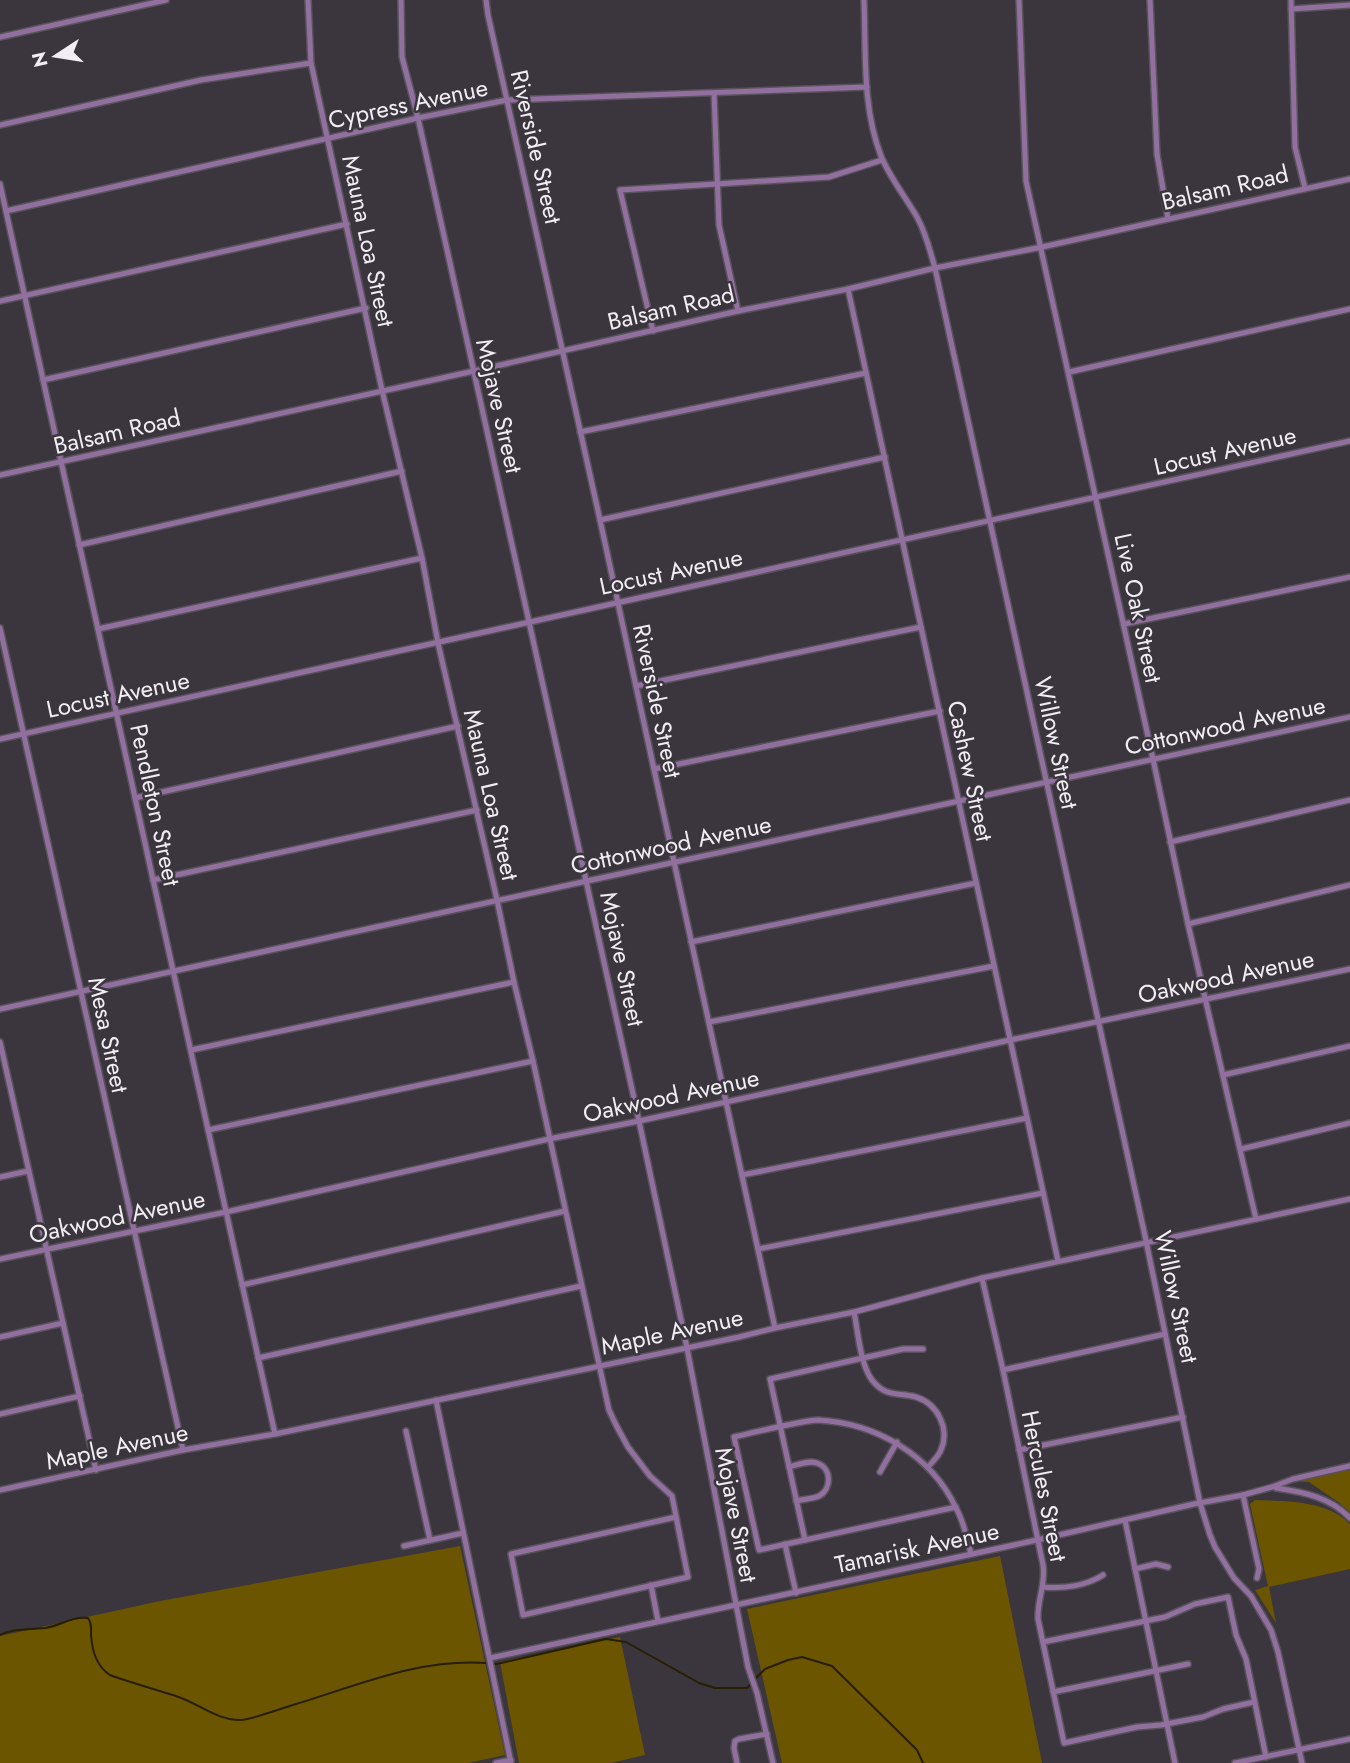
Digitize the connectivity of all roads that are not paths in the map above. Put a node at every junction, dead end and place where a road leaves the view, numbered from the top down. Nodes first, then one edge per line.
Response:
1 (166, 0) edge
2 (308, 0) edge
3 (401, 0) edge
4 (486, 0) edge
5 (864, 0) edge
6 (1019, 0) edge
7 (1150, 0) edge
8 (1291, 0) edge
9 (1350, 5) edge
10 (1292, 9) junction
11 (0, 37) edge
12 (311, 63) junction
13 (867, 87) junction
14 (714, 93) junction
15 (507, 100) junction
16 (418, 118) junction
17 (0, 125) edge
18 (328, 139) junction
19 (883, 160) junction
20 (1350, 179) edge
21 (0, 184) edge
22 (718, 184) junction
23 (1305, 188) junction
24 (6, 211) junction
25 (1168, 219) junction
26 (347, 224) junction
27 (1042, 247) junction
28 (935, 268) junction
29 (848, 289) junction
30 (25, 296) junction
31 (0, 301) edge
32 (366, 308) junction
33 (1350, 309) edge
34 (738, 311) junction
35 (653, 331) junction
36 (563, 350) junction
37 (474, 371) junction
38 (1069, 372) junction
39 (866, 373) junction
40 (43, 380) junction
41 (382, 390) junction
42 (580, 432) junction
43 (1350, 441) edge
44 (885, 457) junction
45 (61, 462) junction
46 (402, 471) junction
47 (0, 475) edge
48 (1096, 498) junction
49 (600, 520) junction
50 (989, 520) junction
51 (902, 539) junction
52 (79, 545) junction
53 (422, 558) junction
54 (1350, 577) edge
55 (617, 602) junction
56 (529, 621) junction
57 (1124, 624) junction
58 (921, 627) junction
59 (0, 628) edge
60 (98, 629) junction
61 (438, 643) junction
62 (636, 686) junction
63 (940, 711) junction
64 (116, 713) junction
65 (1350, 717) edge
66 (458, 726) junction
67 (24, 734) junction
68 (0, 739) edge
69 (1153, 759) junction
70 (654, 769) junction
71 (1046, 782) junction
72 (135, 798) junction
73 (1350, 800) edge
74 (959, 801) junction
75 (477, 810) junction
76 (1170, 842) junction
77 (674, 862) junction
78 (153, 880) junction
79 (587, 881) junction
80 (976, 883) junction
81 (1350, 886) edge
82 (497, 900) junction
83 (1188, 924) junction
84 (691, 942) junction
85 (994, 965) junction
86 (1350, 968) edge
87 (173, 971) junction
88 (514, 982) junction
89 (81, 991) junction
90 (1206, 999) junction
91 (0, 1009) edge
92 (709, 1022) junction
93 (1098, 1022) junction
94 (1010, 1040) junction
95 (0, 1042) edge
96 (1350, 1046) edge
97 (191, 1050) junction
98 (533, 1061) junction
99 (1223, 1075) junction
100 (10, 1091) junction
101 (0, 1093) edge
102 (726, 1102) junction
103 (1027, 1118) junction
104 (639, 1122) junction
105 (1350, 1124) edge
106 (208, 1130) junction
107 (549, 1139) junction
108 (1241, 1149) junction
109 (28, 1171) junction
110 (742, 1175) junction
111 (0, 1177) edge
112 (1043, 1193) junction
113 (1350, 1199) edge
114 (565, 1211) junction
115 (226, 1212) junction
116 (1256, 1219) junction
117 (133, 1231) junction
118 (1147, 1243) junction
119 (46, 1249) junction
120 (758, 1249) junction
121 (0, 1259) edge
122 (1058, 1261) junction
123 (982, 1278) junction
124 (242, 1285) junction
125 (581, 1286) junction
126 (854, 1312) junction
127 (63, 1323) junction
128 (775, 1328) junction
129 (1165, 1334) junction
130 (0, 1337) edge
131 (687, 1348) junction
132 (923, 1349) dead end
133 (258, 1358) junction
134 (864, 1359) junction
135 (599, 1366) junction
136 (1003, 1370) junction
137 (80, 1396) junction
138 (436, 1400) junction
139 (0, 1414) edge
140 (1183, 1417) junction
141 (780, 1427) junction
142 (406, 1430) dead end
143 (275, 1434) junction
144 (897, 1442) junction
145 (183, 1450) junction
146 (1019, 1450) junction
147 (1350, 1466) edge
148 (789, 1467) junction
149 (928, 1467) junction
150 (96, 1470) junction
151 (880, 1472) dead end
152 (1272, 1487) junction
153 (0, 1490) edge
154 (1243, 1494) junction
155 (796, 1501) junction
156 (1200, 1503) junction
157 (956, 1507) junction
158 (676, 1517) junction
159 (1350, 1518) edge
160 (1125, 1520) junction
161 (463, 1533) junction
162 (430, 1540) junction
163 (805, 1540) junction
164 (1037, 1540) junction
165 (785, 1544) junction
166 (404, 1546) dead end
167 (971, 1554) junction
168 (1168, 1567) dead end
169 (1135, 1569) junction
170 (1103, 1575) dead end
171 (1257, 1578) dead end
172 (651, 1585) junction
173 (1043, 1587) junction
174 (796, 1593) junction
175 (735, 1606) junction
176 (658, 1621) junction
177 (1146, 1621) junction
178 (1043, 1642) junction
179 (490, 1658) junction
180 (1188, 1664) dead end
181 (1156, 1671) junction
182 (1054, 1692) junction
183 (1254, 1702) junction
184 (1167, 1724) junction
185 (767, 1734) junction
186 (1350, 1739) edge
187 (1299, 1749) junction
188 (1266, 1757) junction
189 (511, 1761) edge
190 (496, 1763) edge
191 (737, 1763) edge
192 (773, 1763) edge
193 (1175, 1763) edge
194 (1235, 1763) edge
195 (1302, 1763) edge

1 - 11 street
2 - 12 street, Mauna Loa Street
3 - 16 street, Mojave Street
4 - 15 street, Riverside Street
5 - 13 street, Willow Street
6 - 27 street, Live Oak Street
7 - 25 street
8 - 10 street
9 - 10 street
10 - 23 street
12 - 17 street
12 - 18 street, Mauna Loa Street
13 - 14 street, Cypress Avenue
13 - 19 street, Willow Street
14 - 15 street, Cypress Avenue
14 - 22 street
15 - 16 street, Cypress Avenue
15 - 36 street, Riverside Street
16 - 18 street, Cypress Avenue
16 - 37 street, Mojave Street
18 - 24 street, Cypress Avenue
18 - 26 street, Mauna Loa Street
19 - 22 street
19 - 28 street, Willow Street
20 - 23 street, Balsam Road
21 - 24 street, Pendleton Street
22 - 34 street
22 - 35 street
23 - 25 street, Balsam Road
24 - 30 street, Pendleton Street
25 - 27 street, Balsam Road
26 - 30 street
26 - 32 street, Mauna Loa Street
27 - 28 street, Balsam Road
27 - 38 street, Live Oak Street
28 - 29 street, Balsam Road
28 - 50 street, Willow Street
29 - 34 street, Balsam Road
29 - 39 street, Cashew Street
30 - 31 street
30 - 40 street, Pendleton Street
32 - 40 street
32 - 41 street, Mauna Loa Street
33 - 38 street
34 - 35 street, Balsam Road
35 - 36 street, Balsam Road
36 - 37 street, Balsam Road
36 - 42 street, Riverside Street
37 - 41 street, Balsam Road
37 - 56 street, Mojave Street
38 - 48 street, Live Oak Street
39 - 42 street
39 - 44 street, Cashew Street
40 - 45 street, Pendleton Street
41 - 45 street, Balsam Road
41 - 46 street, Mauna Loa Street
42 - 49 street, Riverside Street
43 - 48 street, Locust Avenue
44 - 49 street
44 - 51 street, Cashew Street
45 - 47 street, Balsam Road
45 - 52 street, Pendleton Street
46 - 52 street
46 - 53 street, Mauna Loa Street
48 - 50 street, Locust Avenue
48 - 57 street, Live Oak Street
49 - 55 street, Riverside Street
50 - 51 street, Locust Avenue
50 - 71 street, Willow Street
51 - 55 street, Locust Avenue
51 - 58 street, Cashew Street
52 - 60 street, Pendleton Street
53 - 60 street
53 - 61 street, Mauna Loa Street
54 - 57 street
55 - 56 street, Locust Avenue
55 - 62 street, Riverside Street
56 - 61 street, Locust Avenue
56 - 79 street, Mojave Street
57 - 69 street, Live Oak Street
58 - 62 street
58 - 63 street, Cashew Street
59 - 67 street, Mesa Street
60 - 64 street, Pendleton Street
61 - 64 street, Locust Avenue
61 - 66 street, Mauna Loa Street
62 - 70 street, Riverside Street
63 - 70 street
63 - 74 street, Cashew Street
64 - 67 street, Locust Avenue
64 - 72 street, Pendleton Street
65 - 69 street, Cottonwood Avenue
66 - 72 street
66 - 75 street, Mauna Loa Street
67 - 68 street, Locust Avenue
67 - 89 street, Mesa Street
69 - 71 street, Cottonwood Avenue
69 - 76 street, Live Oak Street
70 - 77 street, Riverside Street
71 - 74 street, Cottonwood Avenue
71 - 93 street, Willow Street
72 - 78 street, Pendleton Street
73 - 76 street
74 - 77 street, Cottonwood Avenue
74 - 80 street, Cashew Street
75 - 78 street
75 - 82 street, Mauna Loa Street
76 - 83 street, Live Oak Street
77 - 79 street, Cottonwood Avenue
77 - 84 street, Riverside Street
78 - 87 street, Pendleton Street
79 - 82 street, Cottonwood Avenue
79 - 104 street, Mojave Street
80 - 84 street
80 - 85 street, Cashew Street
81 - 83 street
82 - 87 street, Cottonwood Avenue
82 - 88 street, Mauna Loa Street
83 - 90 street, Live Oak Street
84 - 92 street, Riverside Street
85 - 92 street
85 - 94 street, Cashew Street
86 - 90 street, Oakwood Avenue
87 - 89 street, Cottonwood Avenue
87 - 97 street, Pendleton Street
88 - 97 street
88 - 98 street, Mauna Loa Street
89 - 91 street, Cottonwood Avenue
89 - 117 street, Mesa Street
90 - 93 street, Oakwood Avenue
90 - 99 street, Live Oak Street
92 - 102 street, Riverside Street
93 - 94 street, Oakwood Avenue
93 - 118 street, Willow Street
94 - 102 street, Oakwood Avenue
94 - 103 street, Cashew Street
95 - 100 street
96 - 99 street
97 - 106 street, Pendleton Street
98 - 106 street
98 - 107 street, Mauna Loa Street
99 - 108 street, Live Oak Street
100 - 101 street
100 - 109 street
102 - 104 street, Oakwood Avenue
102 - 110 street, Riverside Street
103 - 110 street
103 - 112 street, Cashew Street
104 - 107 street, Oakwood Avenue
104 - 131 street, Mojave Street
105 - 108 street
106 - 115 street, Pendleton Street
107 - 114 street, Mauna Loa Street
107 - 115 street, Oakwood Avenue
108 - 116 street, Live Oak Street
109 - 111 street
109 - 119 street
110 - 120 street, Riverside Street
112 - 120 street
112 - 122 street, Cashew Street
113 - 116 street, Maple Avenue
114 - 124 street
114 - 125 street, Mauna Loa Street
115 - 117 street, Oakwood Avenue
115 - 124 street, Pendleton Street
116 - 118 street, Maple Avenue
117 - 119 street, Oakwood Avenue
117 - 145 street, Mesa Street
118 - 122 street, Maple Avenue
118 - 129 street, Willow Street
119 - 121 street, Oakwood Avenue
119 - 127 street
120 - 128 street, Riverside Street
122 - 123 street, Maple Avenue
123 - 126 street, Maple Avenue
123 - 136 street, Hercules Street
124 - 133 street, Pendleton Street
125 - 133 street
125 - 135 street, Mauna Loa Street
126 - 128 street, Maple Avenue
126 - 134 street
127 - 130 street
127 - 137 street
128 - 131 street, Maple Avenue
129 - 136 street
129 - 140 street, Willow Street
131 - 135 street, Maple Avenue
131 - 175 street, Mojave Street
132 - 134 street
133 - 143 street, Pendleton Street
134 - 141 street
134 - 149 street
135 - 138 street, Maple Avenue
135 - 158 street, Mauna Loa Street
136 - 146 street, Hercules Street
137 - 139 street
137 - 150 street
138 - 143 street, Maple Avenue
138 - 161 street
140 - 146 street
140 - 156 street, Willow Street
141 - 144 street
141 - 148 street
141 - 165 street
142 - 162 street
143 - 145 street, Maple Avenue
144 - 149 street
144 - 151 street
145 - 150 street, Maple Avenue
146 - 164 street, Hercules Street
147 - 152 street, Tamarisk Avenue
148 - 155 street
148 - 155 street
149 - 157 street
150 - 153 street, Maple Avenue
152 - 154 street, Tamarisk Avenue
152 - 159 street
154 - 156 street, Tamarisk Avenue
154 - 171 street
155 - 163 street
156 - 160 street, Tamarisk Avenue
156 - 187 street
157 - 163 street
157 - 167 street
158 - 172 street, Mauna Loa Street
158 - 172 street
160 - 164 street, Tamarisk Avenue
160 - 169 street
161 - 162 street
161 - 179 street
162 - 166 street
163 - 165 street
164 - 167 street, Tamarisk Avenue
164 - 173 street, Hercules Street
165 - 174 street
167 - 174 street, Tamarisk Avenue
168 - 169 street
169 - 177 street
170 - 173 street
172 - 176 street
173 - 178 street, Hercules Street
174 - 175 street, Tamarisk Avenue
175 - 176 street, Tamarisk Avenue
175 - 185 street, Mojave Street
176 - 179 street, Tamarisk Avenue
177 - 178 street
177 - 181 street
177 - 183 street
178 - 182 street, Hercules Street
179 - 189 street
180 - 181 street
181 - 182 street
181 - 184 street
182 - 184 street, Hercules Street
183 - 184 street
183 - 188 street
184 - 193 street
185 - 191 street
185 - 192 street, Mojave Street
186 - 187 street
187 - 188 street
187 - 195 street
188 - 194 street
189 - 190 street

